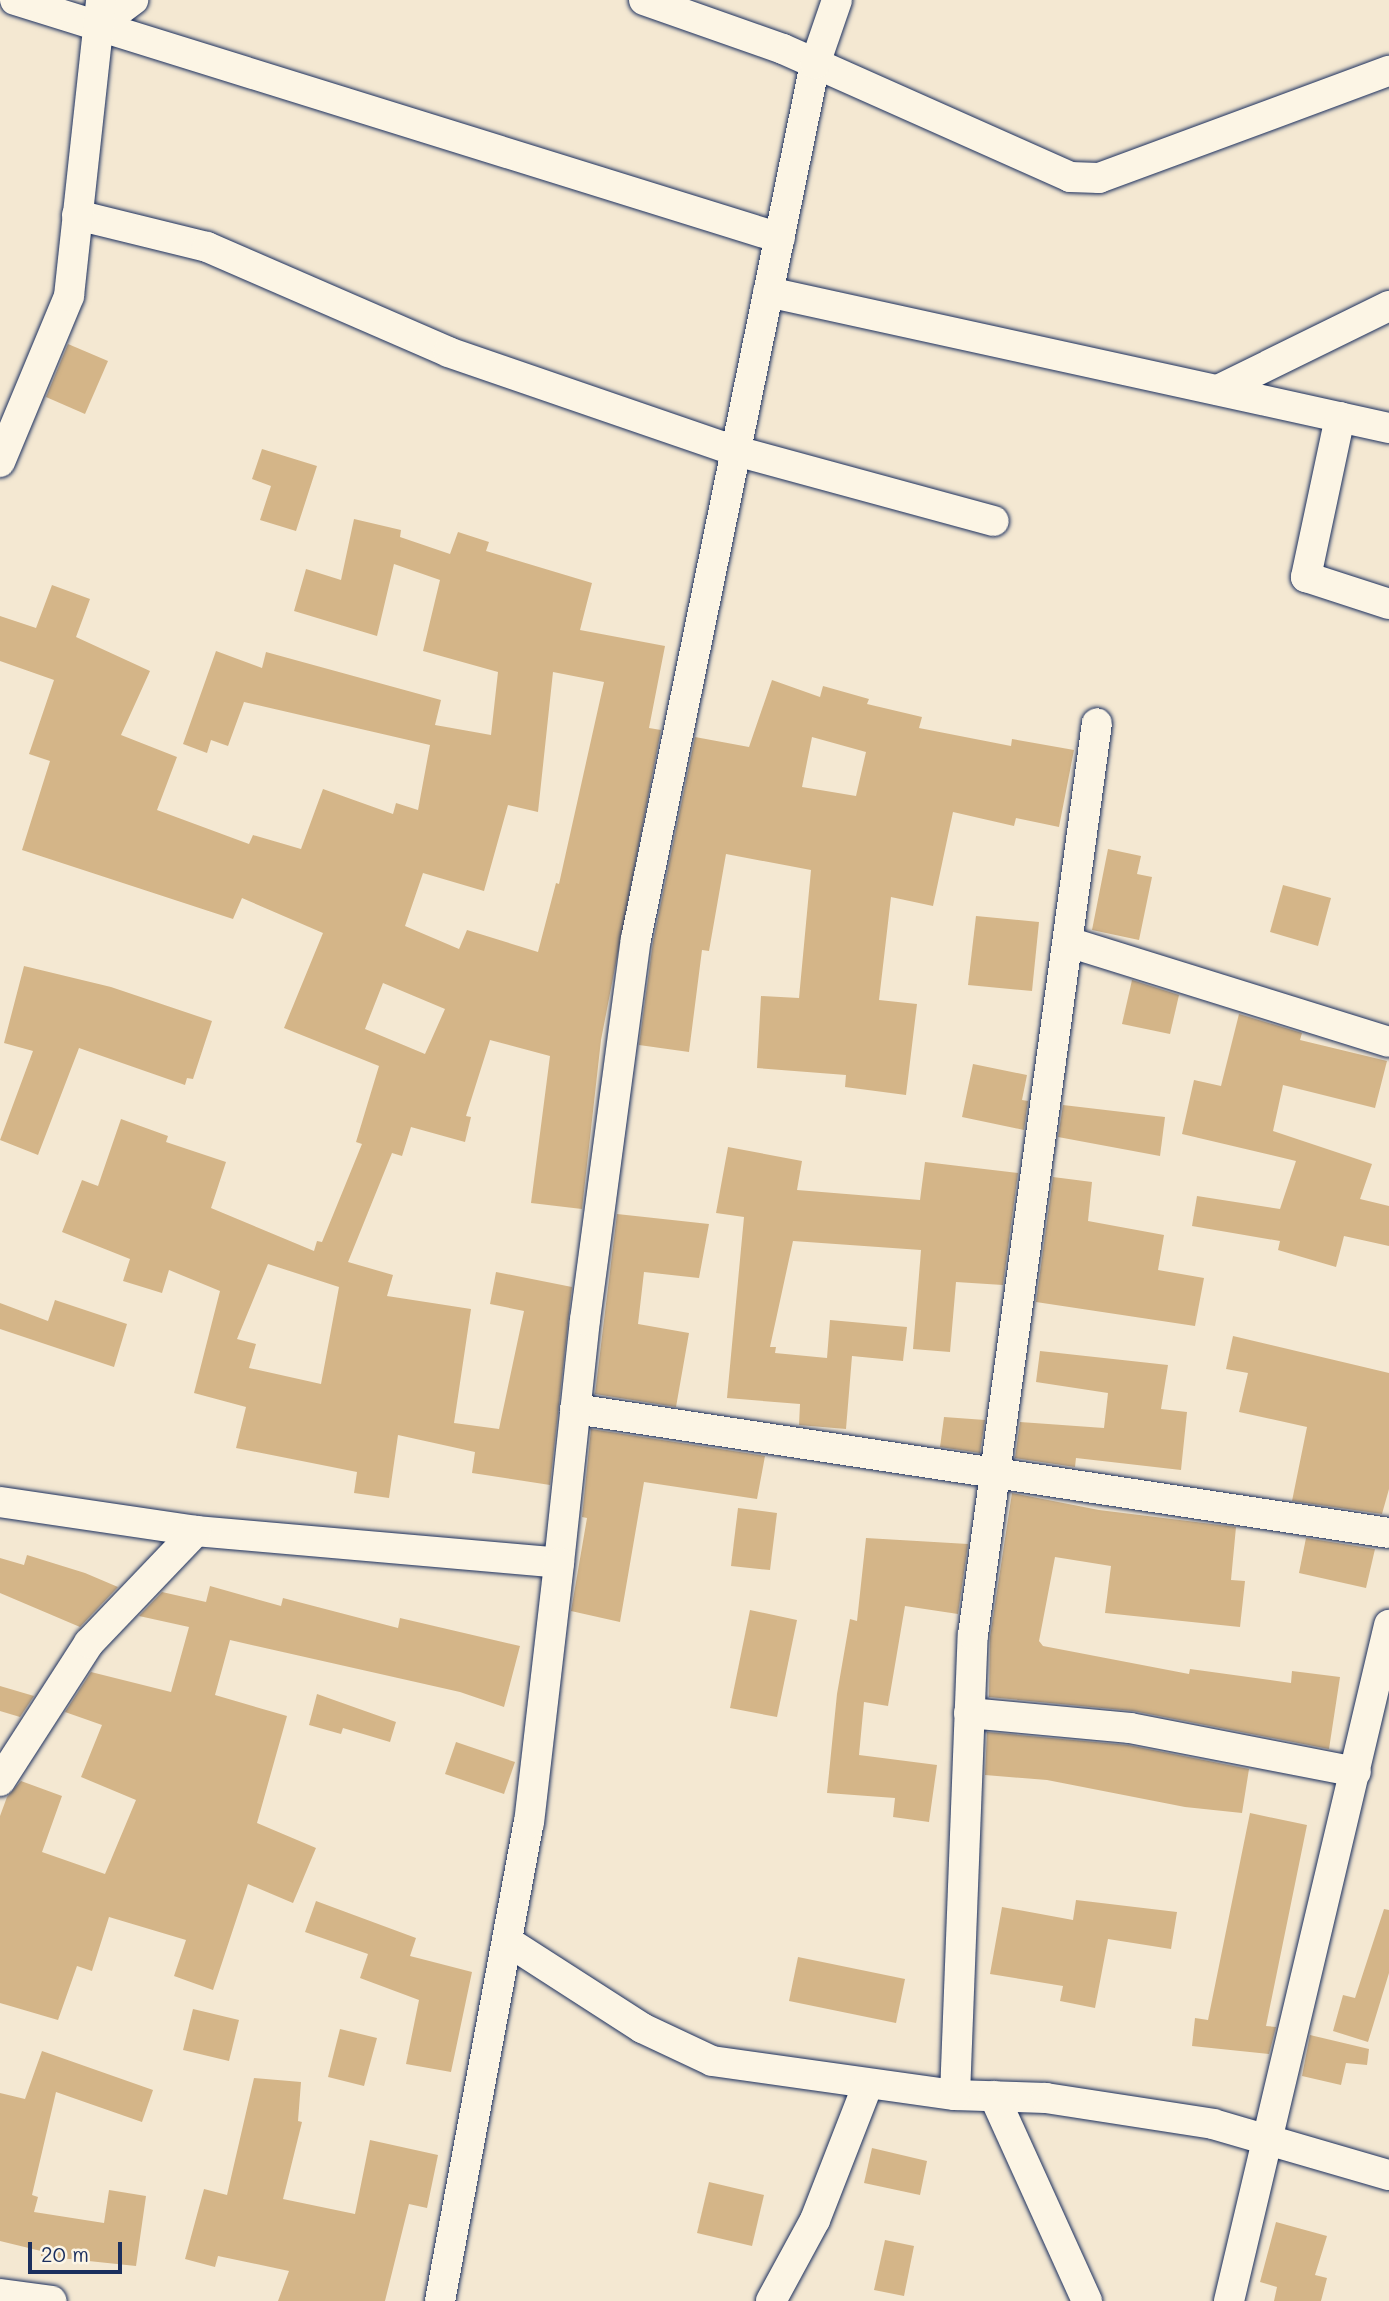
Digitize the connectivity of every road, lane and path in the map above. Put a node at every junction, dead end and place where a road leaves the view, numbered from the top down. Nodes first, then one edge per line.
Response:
1 (15, 0) edge
2 (133, 0) edge
3 (644, 0) edge
4 (837, 0) edge
5 (99, 13) edge
6 (815, 64) junction
7 (1389, 71) edge
8 (77, 215) junction
9 (780, 238) junction
10 (768, 292) junction
11 (1389, 306) edge
12 (1218, 390) junction
13 (1340, 417) junction
14 (7, 425) edge
15 (1389, 428) edge
16 (736, 451) junction
17 (0, 462) edge
18 (994, 521) dead end
19 (1389, 604) edge
20 (1097, 723) dead end
21 (1068, 942) junction
22 (1389, 1042) edge
23 (575, 1409) junction
24 (993, 1473) junction
25 (0, 1502) edge
26 (195, 1531) junction
27 (1389, 1533) edge
28 (559, 1563) junction
29 (1389, 1625) edge
30 (969, 1713) junction
31 (1356, 1772) junction
32 (0, 1781) edge
33 (507, 1941) junction
34 (868, 2084) junction
35 (955, 2095) junction
36 (993, 2096) junction
37 (1267, 2136) junction
38 (1389, 2175) edge
39 (0, 2294) edge
40 (52, 2301) edge
41 (440, 2301) edge
42 (771, 2301) edge
43 (1087, 2301) edge
44 (1229, 2301) edge

1 - 5 street
2 - 5 street
3 - 6 street
4 - 6 street
5 - 8 street
5 - 9 street
6 - 7 street
6 - 9 street
8 - 14 street
8 - 16 street
9 - 10 street
10 - 12 street
10 - 16 street
11 - 12 street
12 - 13 street
13 - 15 street
13 - 19 street
14 - 17 street
16 - 18 street
16 - 23 street
20 - 21 street
21 - 22 street
21 - 24 street
23 - 24 street
23 - 28 street
24 - 27 street
24 - 30 street
25 - 26 street
26 - 28 street
26 - 32 street
28 - 33 street
29 - 31 street
30 - 31 street
30 - 35 street
31 - 37 street
33 - 34 street
33 - 41 street
34 - 35 street
34 - 42 street
35 - 36 street
36 - 37 street
36 - 43 street
37 - 38 street
37 - 44 street
39 - 40 street

